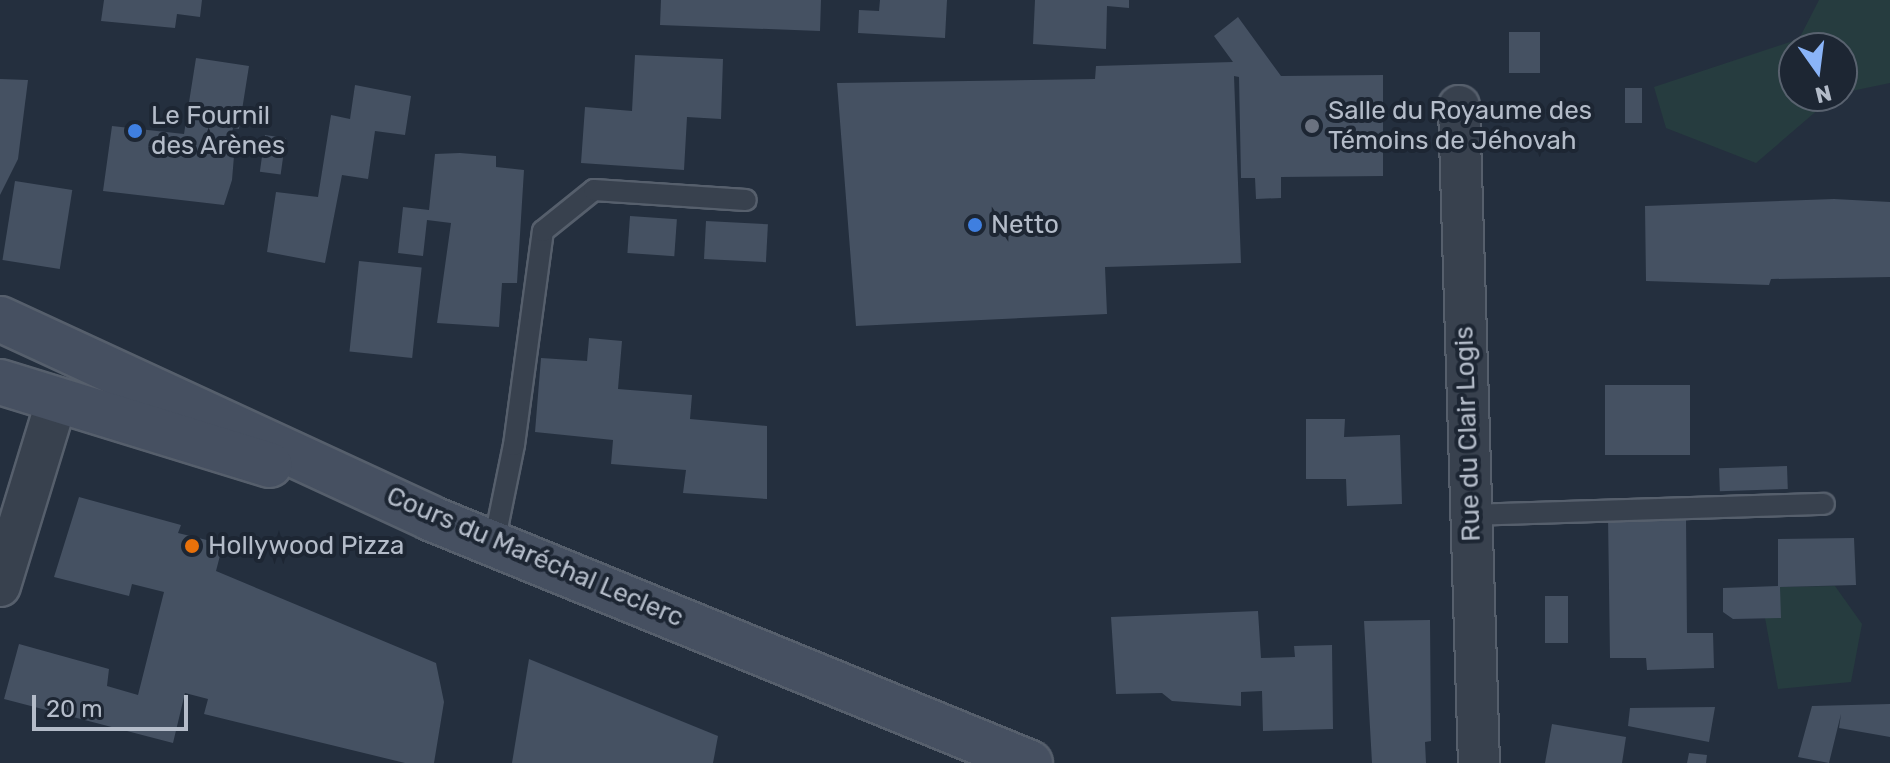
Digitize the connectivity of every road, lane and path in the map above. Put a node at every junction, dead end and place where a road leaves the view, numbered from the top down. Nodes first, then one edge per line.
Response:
1 (1459, 106) dead end
2 (746, 200) dead end
3 (0, 319) edge
4 (72, 352) junction
5 (0, 382) edge
6 (57, 400) junction
7 (1824, 504) dead end
8 (1471, 515) junction
9 (430, 518) junction
10 (494, 543) junction
11 (0, 586) edge
12 (1030, 763) edge
13 (1479, 763) edge

1 - 8 street, Rue du Clair Logis
2 - 10 lane
3 - 4 main road, Cours du Maréchal Leclerc
4 - 6 lane
4 - 9 main road, Cours du Maréchal Leclerc
5 - 6 main road
6 - 9 main road
6 - 11 street
7 - 8 lane
8 - 13 street, Rue du Clair Logis
9 - 10 main road, Cours du Maréchal Leclerc
10 - 12 main road, Cours du Maréchal Leclerc

